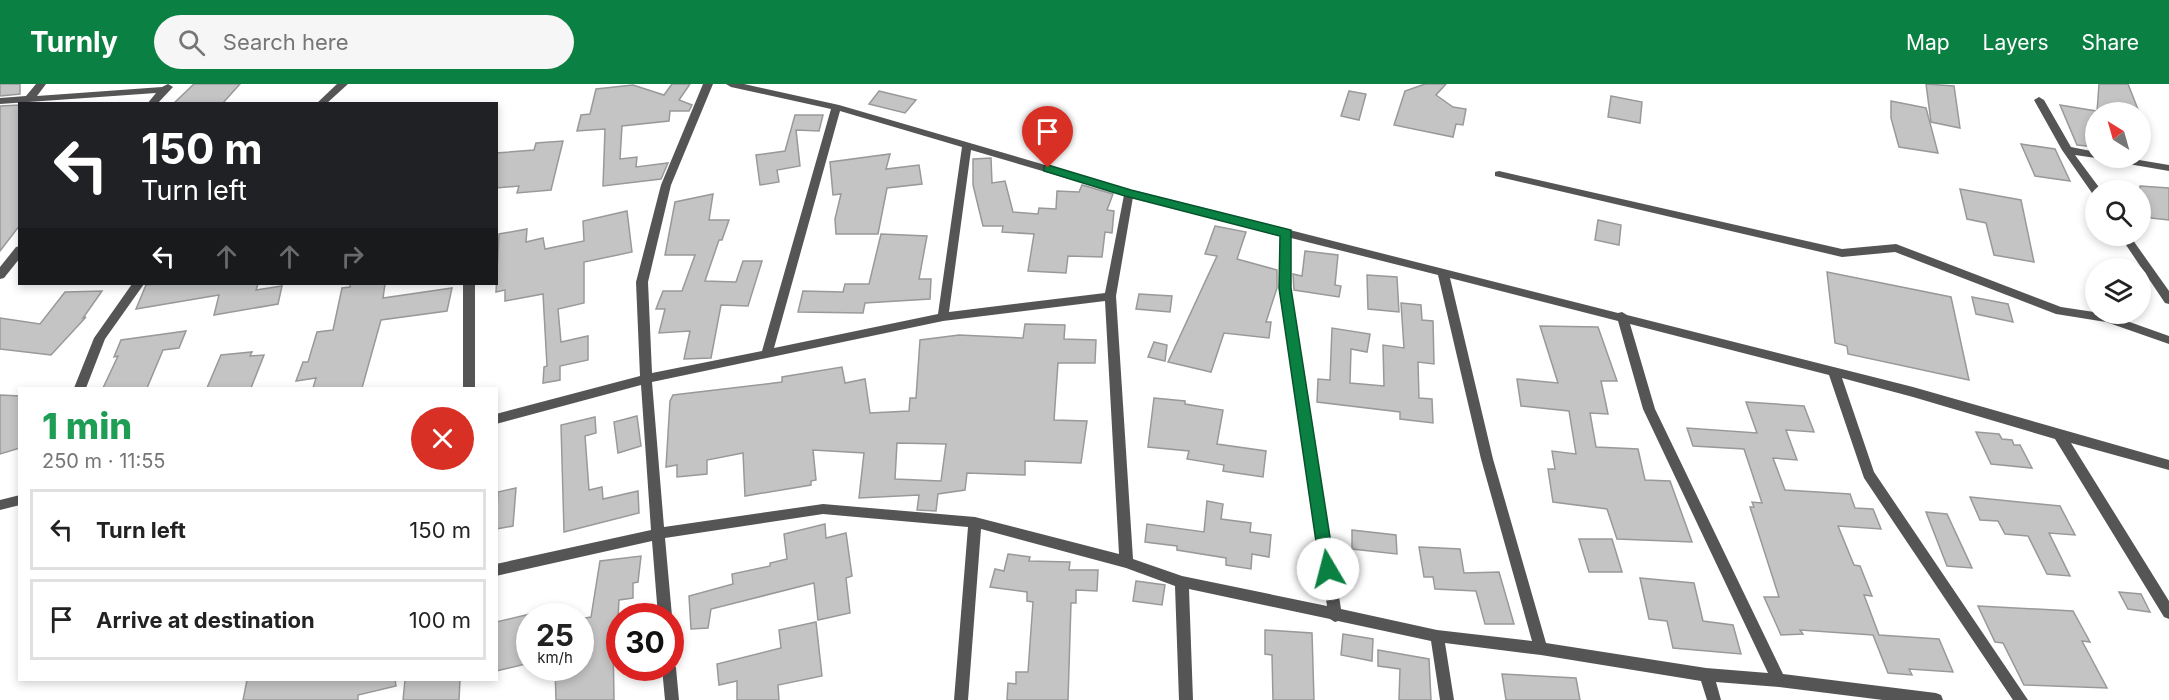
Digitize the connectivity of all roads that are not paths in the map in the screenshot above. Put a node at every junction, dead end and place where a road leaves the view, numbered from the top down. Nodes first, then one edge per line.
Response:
1 (41, 84) edge
2 (343, 84) edge
3 (708, 84) edge
4 (731, 84) edge
5 (168, 87) edge
6 (29, 99) junction
7 (2039, 100) dead end
8 (0, 102) edge
9 (153, 102) edge
10 (322, 102) edge
11 (836, 107) junction
12 (967, 144) junction
13 (2067, 150) junction
14 (2085, 153) edge
15 (2151, 165) edge
16 (2169, 168) edge
17 (1499, 174) dead end
18 (2088, 180) edge
19 (1129, 193) junction
20 (1286, 233) junction
21 (2132, 246) edge
22 (18, 252) edge
23 (1443, 274) junction
24 (0, 275) edge
25 (137, 285) edge
26 (469, 285) edge
27 (1110, 296) junction
28 (2169, 300) edge
29 (1622, 316) junction
30 (943, 317) junction
31 (2169, 340) edge
32 (767, 352) junction
33 (1834, 373) junction
34 (646, 379) junction
35 (80, 387) edge
36 (469, 387) edge
37 (498, 418) edge
38 (2059, 435) junction
39 (2169, 465) edge
40 (18, 500) edge
41 (0, 505) edge
42 (975, 522) junction
43 (657, 534) junction
44 (1126, 562) junction
45 (498, 570) edge
46 (1182, 582) junction
47 (663, 603) edge
48 (2169, 613) edge
49 (1335, 616) junction
50 (1437, 636) junction
51 (1541, 649) junction
52 (1706, 675) junction
53 (1779, 680) junction
54 (670, 681) edge
55 (672, 700) edge
56 (961, 700) edge
57 (1186, 700) edge
58 (1447, 700) edge
59 (1714, 700) edge
60 (1936, 700) edge
61 (2021, 700) edge

1 - 6 street
2 - 10 street
3 - 34 street
4 - 11 street
5 - 6 street
5 - 9 street
6 - 8 street
7 - 13 street
11 - 12 street
11 - 32 street
12 - 19 street
12 - 30 street
13 - 14 street
13 - 18 street
15 - 16 street
17 - 31 street
19 - 20 street
19 - 27 street
20 - 23 street
20 - 49 street
21 - 28 street
22 - 24 street
23 - 29 street
23 - 51 street
25 - 35 street
26 - 36 street
27 - 30 street
27 - 44 street
29 - 33 street
29 - 53 street
30 - 32 street
32 - 34 street
33 - 38 street
33 - 61 street
34 - 37 street
34 - 43 street
38 - 39 street
38 - 48 street
40 - 41 street
42 - 43 street
42 - 44 street
42 - 56 street
43 - 45 street
43 - 47 street
44 - 46 street
46 - 49 street
46 - 57 street
49 - 50 street
50 - 51 street
50 - 58 street
51 - 52 street
52 - 53 street
52 - 59 street
53 - 60 street
54 - 55 street

